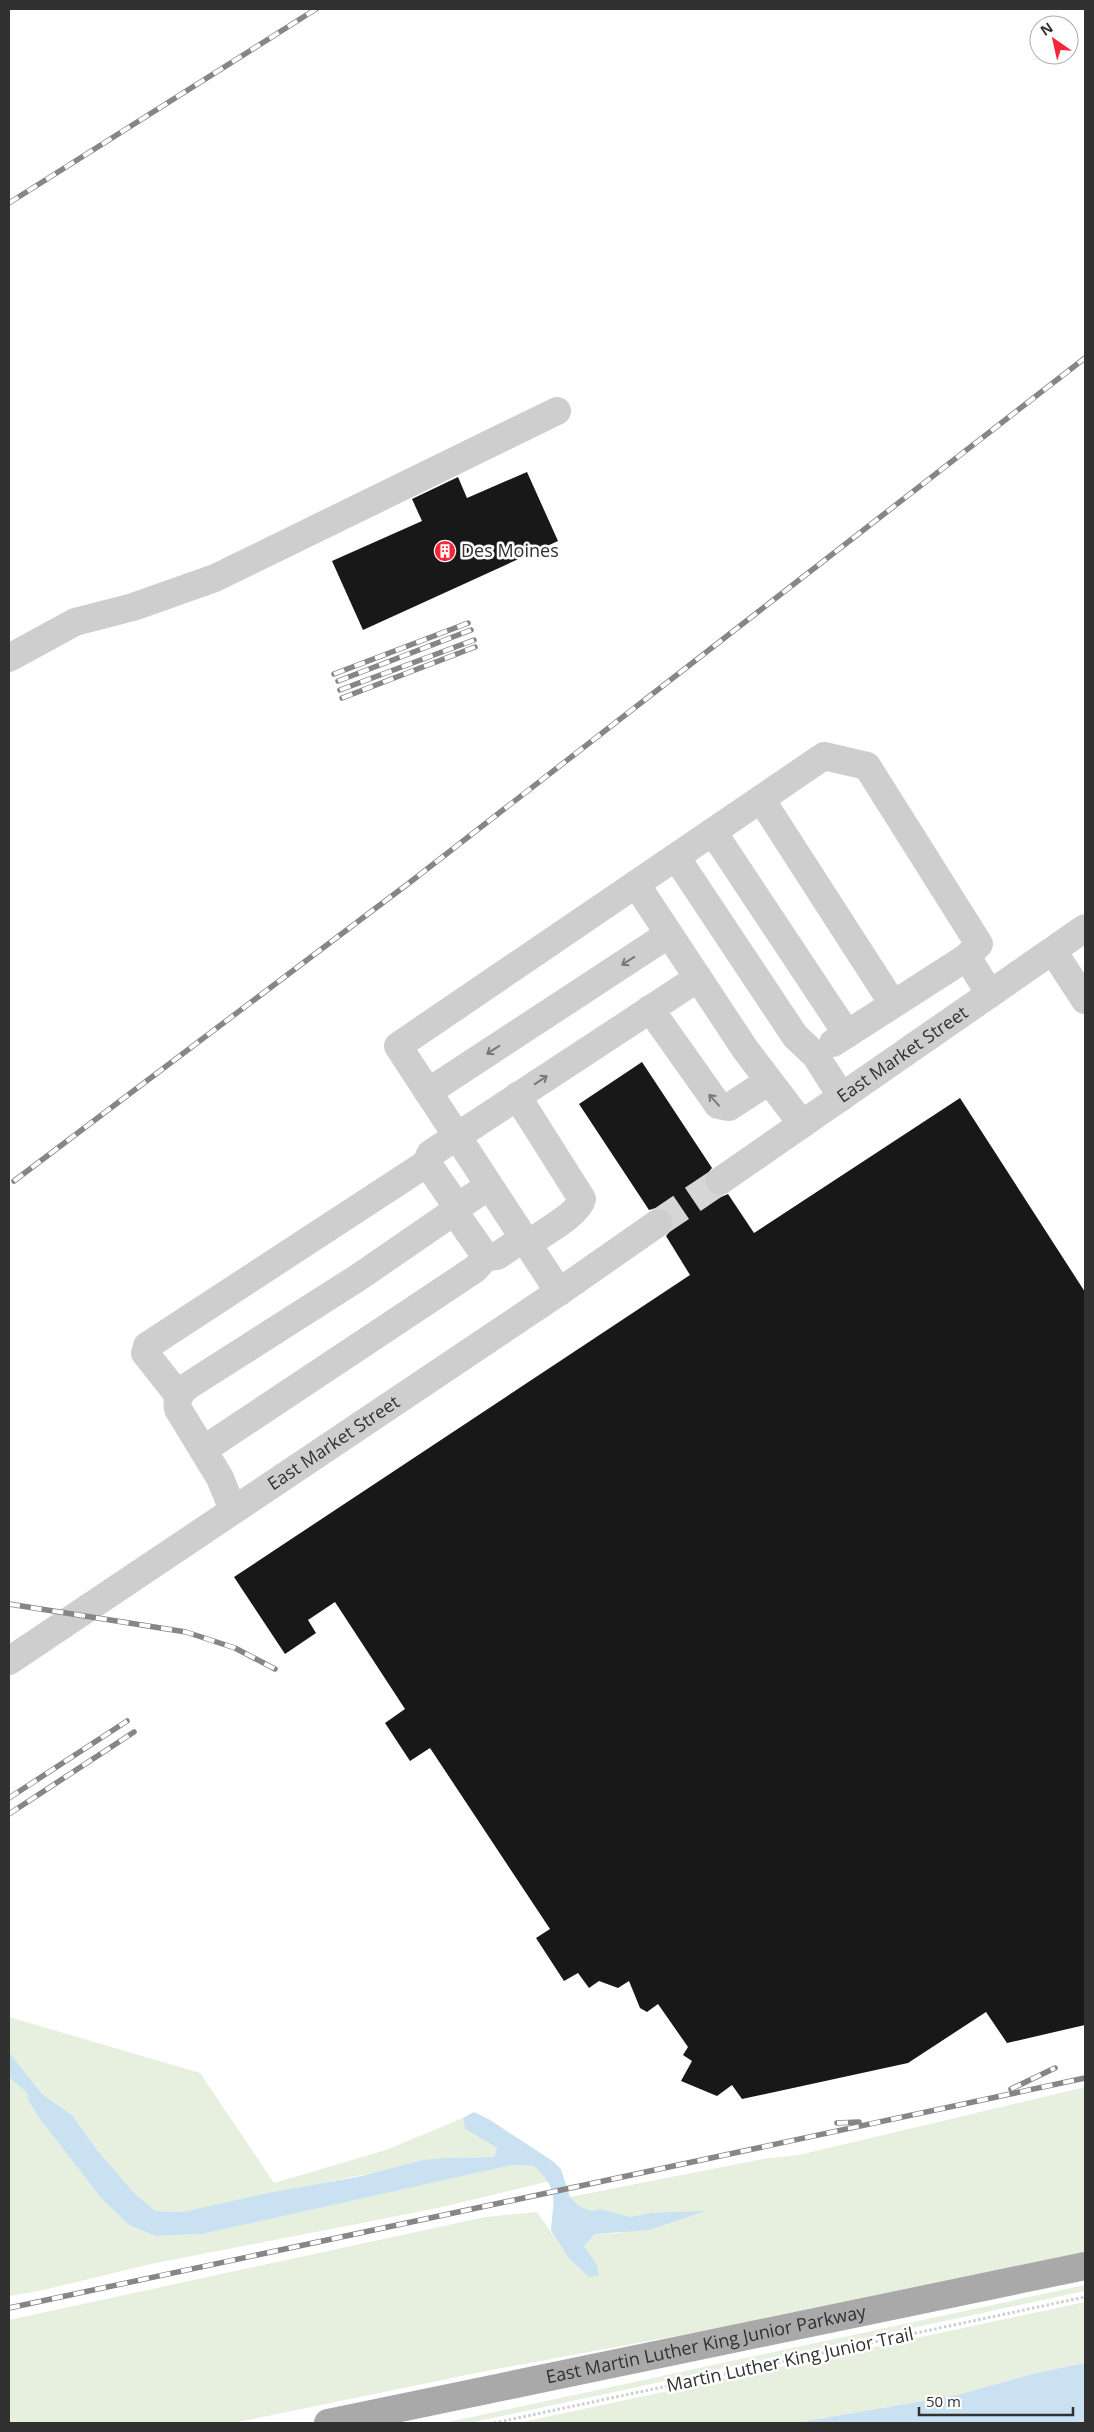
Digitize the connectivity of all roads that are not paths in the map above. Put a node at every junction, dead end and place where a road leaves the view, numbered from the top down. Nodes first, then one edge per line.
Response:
1 (557, 411) dead end
2 (9, 658) edge
3 (761, 799) junction
4 (713, 832) junction
5 (676, 857) junction
6 (636, 884) junction
7 (1085, 928) edge
8 (669, 934) junction
9 (1052, 951) junction
10 (967, 957) junction
11 (698, 978) junction
12 (990, 994) junction
13 (1085, 1000) edge
14 (893, 1004) junction
15 (650, 1010) junction
16 (847, 1034) junction
17 (815, 1054) junction
18 (769, 1081) junction
19 (428, 1092) junction
20 (517, 1096) junction
21 (842, 1097) junction
22 (802, 1124) junction
23 (456, 1135) junction
24 (427, 1163) junction
25 (720, 1181) tunnel mouth
26 (490, 1186) junction
27 (454, 1210) junction
28 (658, 1223) tunnel mouth
29 (526, 1241) junction
30 (486, 1257) junction
31 (559, 1292) junction
32 (179, 1396) junction
33 (203, 1450) junction
34 (233, 1510) junction
35 (9, 1661) edge
36 (1085, 2266) edge
37 (328, 2423) edge

1 - 2 street
3 - 4 street
3 - 10 street
3 - 14 street
4 - 5 street
4 - 16 street
5 - 6 street
5 - 17 street
6 - 8 street
6 - 19 street
7 - 9 street, East Market Street
8 - 11 street
8 -> 19 street
9 - 12 street, East Market Street
9 - 13 street
10 - 12 street
10 - 14 street
11 - 15 street
11 - 18 street
12 - 21 street, East Market Street
14 - 16 street
18 -> 15 street
20 -> 15 street
16 - 17 street
17 - 21 street
18 - 22 street
19 - 23 street
20 - 23 street
20 - 29 street
21 - 22 street, East Market Street
22 - 25 street, East Market Street
23 - 24 street
23 - 26 street
24 - 27 street
24 - 32 street
26 - 27 street
26 - 29 street
27 - 30 street
27 - 32 street
28 - 31 street, East Market Street
29 - 30 street
29 - 31 street
30 - 33 street
31 - 34 street, East Market Street
32 - 33 street
33 - 34 street
34 - 35 street, East Market Street
36 - 37 main road, East Martin Luther King Junior Parkway

